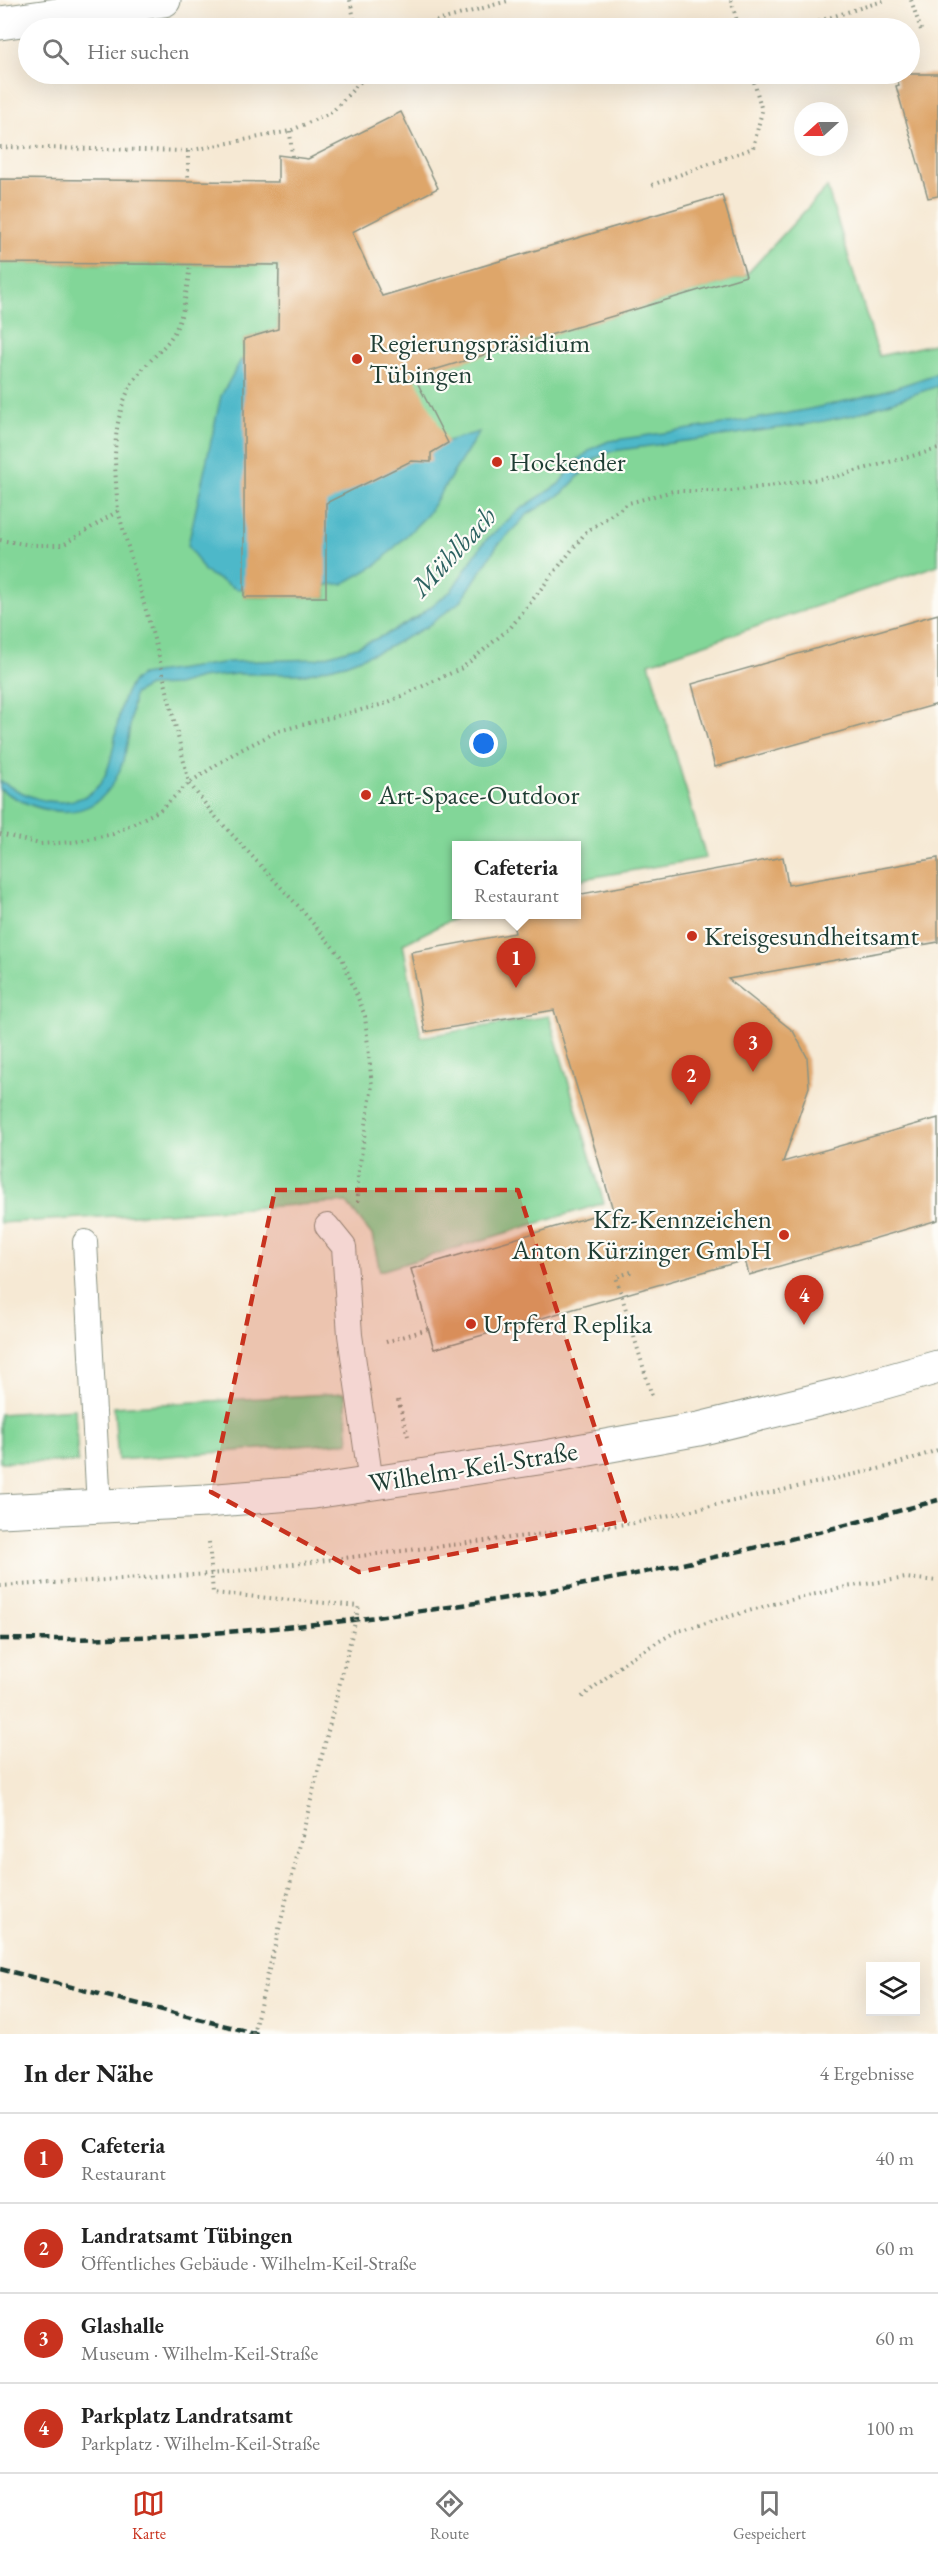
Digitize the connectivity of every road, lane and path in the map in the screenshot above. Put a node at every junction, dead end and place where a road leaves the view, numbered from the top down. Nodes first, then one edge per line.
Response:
1 (164, 0) edge
2 (350, 0) edge
3 (511, 0) edge
4 (731, 0) edge
5 (886, 0) edge
6 (911, 0) edge
7 (30, 18) edge
8 (354, 18) edge
9 (448, 18) edge
10 (736, 18) edge
11 (828, 18) edge
12 (917, 18) edge
13 (18, 20) edge
14 (0, 22) edge
15 (920, 27) edge
16 (922, 33) dead end
17 (358, 84) edge
18 (755, 84) edge
19 (290, 131) junction
20 (0, 147) edge
21 (188, 151) junction
22 (292, 157) dead end
23 (188, 180) dead end
24 (652, 185) dead end
25 (190, 265) dead end
26 (938, 449) edge
27 (118, 511) junction
28 (0, 540) edge
29 (189, 783) junction
30 (0, 834) edge
31 (358, 1191) dead end
32 (327, 1226) dead end
33 (85, 1242) dead end
34 (631, 1272) dead end
35 (428, 1329) dead end
36 (383, 1343) dead end
37 (938, 1366) edge
38 (664, 1435) junction
39 (938, 1450) edge
40 (371, 1484) junction
41 (99, 1507) junction
42 (0, 1511) edge
43 (211, 1559) dead end
44 (211, 1574) junction
45 (938, 1581) edge
46 (0, 1586) edge
47 (582, 1697) dead end
48 (253, 2034) edge

1 - 7 street
2 - 8 path
3 - 9 path
4 - 10 path
5 - 11 path
6 - 12 path
13 - 14 street
15 - 16 path
17 - 19 path
18 - 24 path
19 - 21 path
19 - 22 path
20 - 21 path
21 - 23 path
25 - 27 path
26 - 29 path
27 - 28 path
27 - 29 path
29 - 30 path
29 - 31 path
32 - 40 lane
33 - 41 lane
34 - 38 path
35 - 36 path
37 - 38 street, Wilhelm-Keil-Straße
38 - 40 street, Wilhelm-Keil-Straße
39 - 44 path
40 - 41 street, Wilhelm-Keil-Straße
41 - 42 street, Wilhelm-Keil-Straße
43 - 44 path
44 - 46 path
44 - 48 path, bridge
45 - 47 path

